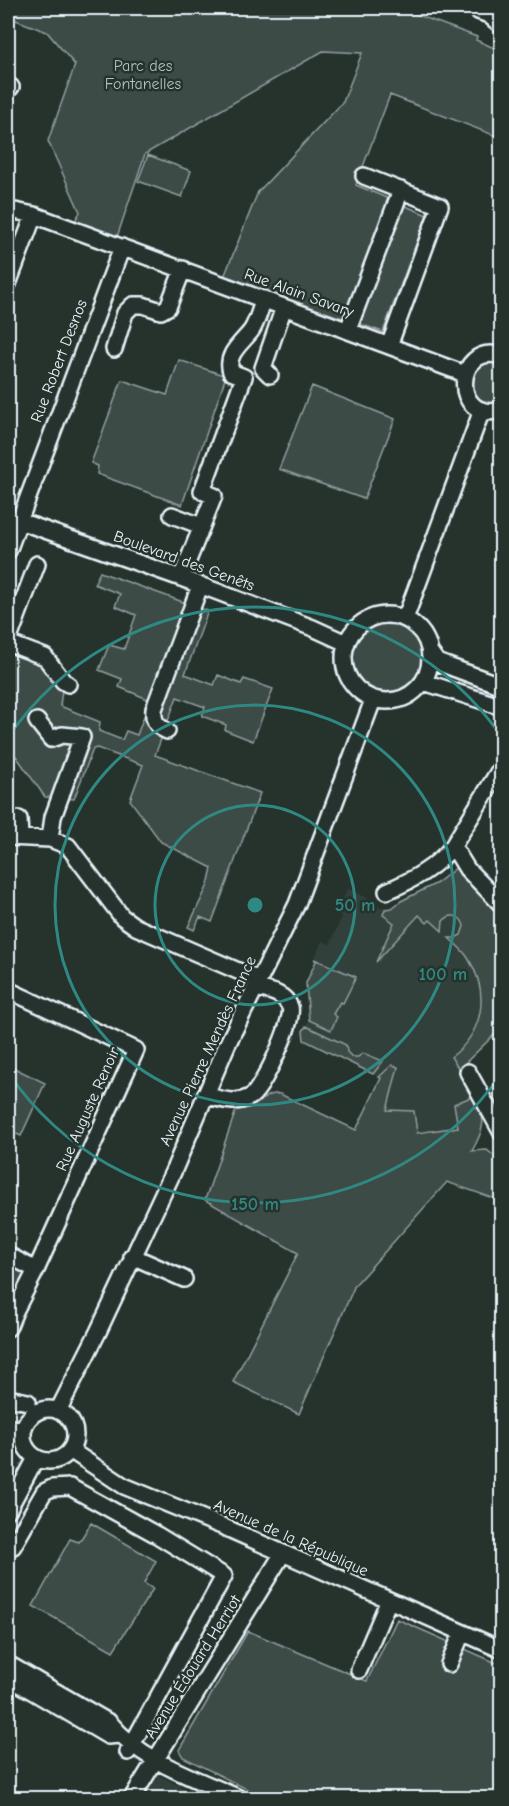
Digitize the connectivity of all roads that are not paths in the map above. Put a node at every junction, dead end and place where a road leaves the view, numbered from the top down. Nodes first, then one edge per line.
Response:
1 (478, 11) dead end
2 (501, 26) edge
3 (364, 176) dead end
4 (401, 190) junction
5 (8, 211) edge
6 (34, 215) junction
7 (122, 247) junction
8 (183, 269) junction
9 (8, 284) edge
10 (264, 299) junction
11 (284, 307) junction
12 (348, 330) junction
13 (388, 346) junction
14 (114, 349) dead end
15 (501, 356) edge
16 (465, 374) junction
17 (270, 375) dead end
18 (482, 410) junction
19 (501, 411) edge
20 (172, 515) dead end
21 (13, 519) edge
22 (201, 526) junction
23 (8, 551) edge
24 (37, 564) dead end
25 (181, 578) junction
26 (200, 586) junction
27 (405, 619) junction
28 (8, 642) edge
29 (346, 643) junction
30 (430, 652) junction
31 (424, 682) junction
32 (68, 684) dead end
33 (501, 686) edge
34 (373, 700) junction
35 (501, 707) edge
36 (37, 721) dead end
37 (166, 731) dead end
38 (501, 766) edge
39 (19, 819) dead end
40 (14, 837) edge
41 (50, 839) junction
42 (453, 846) junction
43 (387, 891) dead end
44 (501, 905) edge
45 (257, 984) junction
46 (8, 990) edge
47 (468, 1072) dead end
48 (205, 1095) junction
49 (501, 1133) edge
50 (8, 1255) edge
51 (132, 1257) junction
52 (36, 1270) junction
53 (184, 1279) dead end
54 (11, 1309) edge
55 (8, 1328) edge
56 (8, 1398) edge
57 (28, 1402) dead end
58 (58, 1411) junction
59 (8, 1428) edge
60 (24, 1429) junction
61 (70, 1450) junction
62 (36, 1458) junction
63 (8, 1510) edge
64 (8, 1545) edge
65 (283, 1554) junction
66 (389, 1600) junction
67 (462, 1633) junction
68 (501, 1650) edge
69 (8, 1664) edge
70 (449, 1664) dead end
71 (359, 1670) dead end
72 (8, 1677) edge
73 (120, 1735) junction
74 (131, 1748) junction
75 (156, 1760) junction
76 (132, 1798) edge
77 (239, 1798) edge

1 - 2 street
3 - 4 street
4 - 12 street
4 - 13 street
5 - 6 street, Rue Alain Savary
6 - 7 street, Rue Alain Savary
6 - 9 street
7 - 8 street, Rue Alain Savary
7 - 21 street, Rue Robert Desnos
8 - 10 street, Rue Alain Savary
8 - 14 street
10 - 11 street, Rue Alain Savary
10 - 22 street
11 - 12 street, Rue Alain Savary
11 - 17 street
12 - 13 street, Rue Alain Savary
13 - 16 street, Rue Alain Savary
15 - 16 street
16 - 18 street
18 - 19 street
18 - 27 street
20 - 22 street
21 - 23 street, Rue Robert Desnos
21 - 25 street, Boulevard des Genêts
22 - 25 street
24 - 28 street
25 - 26 street, Boulevard des Genêts
26 - 29 street, Boulevard des Genêts
26 - 37 street
27 - 29 street
27 - 30 street
28 - 32 street
29 - 34 street
30 - 31 street
30 - 33 street
31 - 34 street
31 - 35 street
34 - 45 street, Avenue Pierre Mendès France
36 - 41 street
38 - 42 street
39 - 40 street
40 - 41 street
41 - 45 street
42 - 43 street
42 - 44 street
45 - 48 street, Avenue Pierre Mendès France
45 - 48 street
46 - 52 street, Rue Auguste Renoir
47 - 49 street
48 - 51 street, Avenue Pierre Mendès France
50 - 52 street
51 - 53 street
51 - 58 street, Avenue Pierre Mendès France
52 - 54 street, Rue Auguste Renoir
54 - 55 street, Rue Auguste Renoir
56 - 57 street
58 - 60 street
58 - 61 street
59 - 60 street
60 - 62 street
61 - 62 street
61 - 65 street, Avenue de la République
62 - 63 street
64 - 74 street
65 - 66 street, Avenue de la République
65 - 75 street, Avenue Édouard Herriot
66 - 67 street, Avenue de la République
66 - 71 street
67 - 68 street, Avenue de la République
67 - 70 street
69 - 73 street
72 - 73 street
73 - 74 street
74 - 75 street
75 - 76 street, Avenue Édouard Herriot
75 - 77 street

